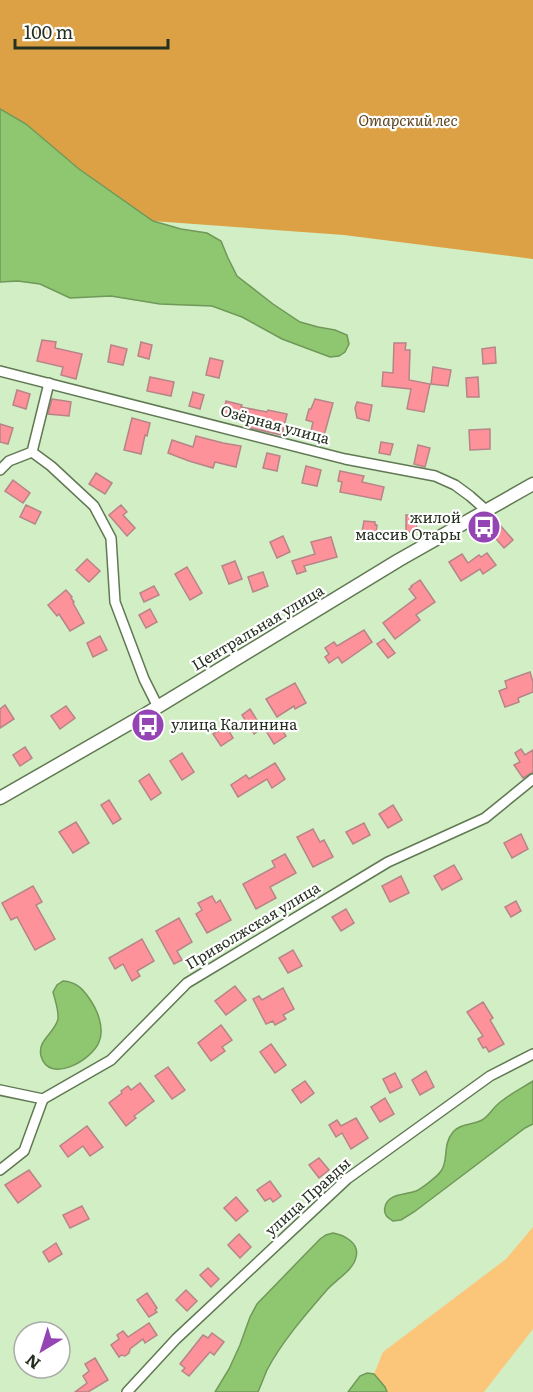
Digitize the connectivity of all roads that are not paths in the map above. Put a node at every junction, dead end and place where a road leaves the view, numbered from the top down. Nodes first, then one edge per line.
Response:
1 (0, 371) edge
2 (49, 383) junction
3 (32, 452) junction
4 (0, 470) edge
5 (533, 484) edge
6 (486, 511) junction
7 (158, 706) junction
8 (533, 779) edge
9 (1, 794) edge
10 (533, 1054) edge
11 (0, 1090) edge
12 (43, 1099) junction
13 (0, 1170) edge
14 (127, 1392) edge

1 - 2 street, Озёрная улица
2 - 3 street
2 - 6 street, Озёрная улица
3 - 4 street
3 - 7 street
5 - 6 street, Центральная улица
6 - 7 street, Центральная улица
7 - 9 street, Центральная улица
8 - 12 street, Приволжская улица
10 - 14 street, улица Правды
11 - 12 street
12 - 13 street

